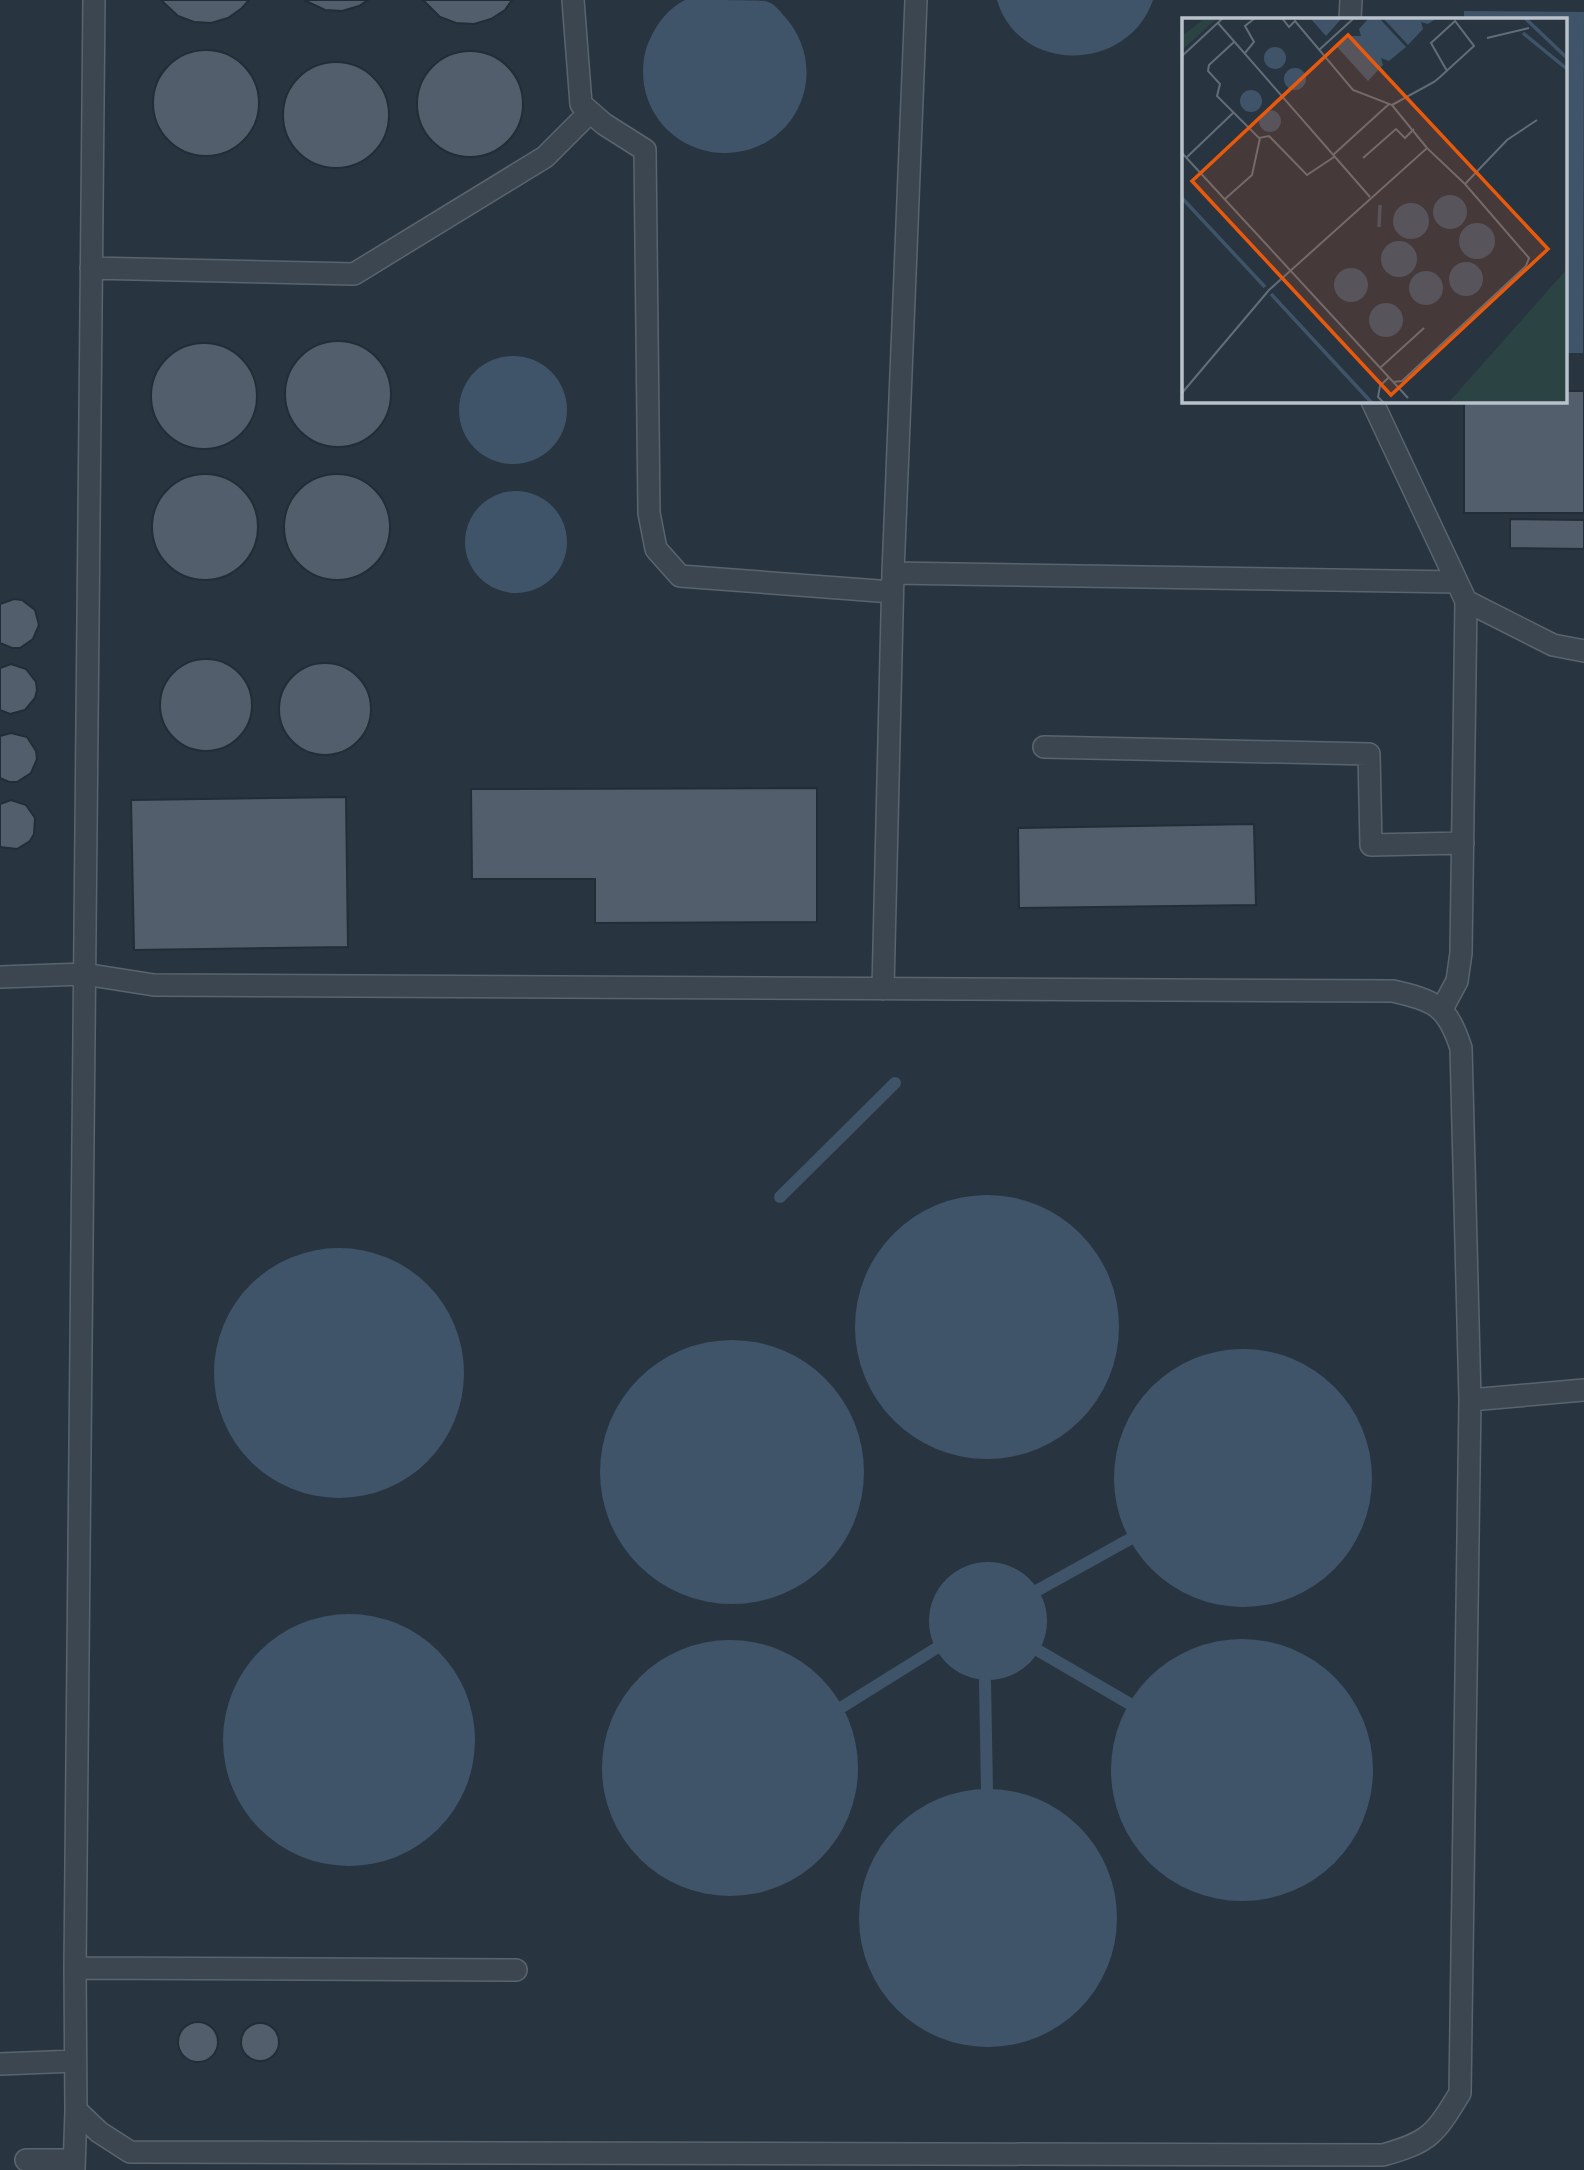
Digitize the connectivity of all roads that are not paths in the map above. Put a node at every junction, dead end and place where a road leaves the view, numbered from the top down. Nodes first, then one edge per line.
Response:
1 (94, 0) edge
2 (573, 0) edge
3 (916, 0) edge
4 (1351, 0) edge
5 (1350, 18) edge
6 (590, 111) junction
7 (92, 268) junction
8 (1372, 402) edge
9 (892, 582) junction
10 (1461, 592) junction
11 (1584, 651) edge
12 (1044, 747) dead end
13 (1463, 843) junction
14 (84, 974) junction
15 (0, 977) edge
16 (883, 989) junction
17 (1442, 1009) junction
18 (1584, 1390) edge
19 (1470, 1400) junction
20 (75, 1968) junction
21 (516, 1970) dead end
22 (75, 2060) junction
23 (0, 2064) edge
24 (76, 2110) junction
25 (26, 2160) dead end
26 (74, 2165) edge

1 - 7 lane
2 - 6 lane
3 - 9 lane
4 - 5 lane
6 - 7 lane
6 - 9 lane
7 - 14 lane
8 - 10 lane
9 - 10 lane
9 - 16 lane
10 - 11 lane
10 - 13 lane
12 - 13 lane
13 - 17 lane
14 - 15 lane
14 - 16 lane
14 - 20 lane
16 - 17 lane
17 - 19 lane
18 - 19 lane
19 - 24 lane
20 - 21 lane
20 - 22 lane
22 - 23 lane
22 - 24 lane
24 - 26 lane
25 - 26 lane

